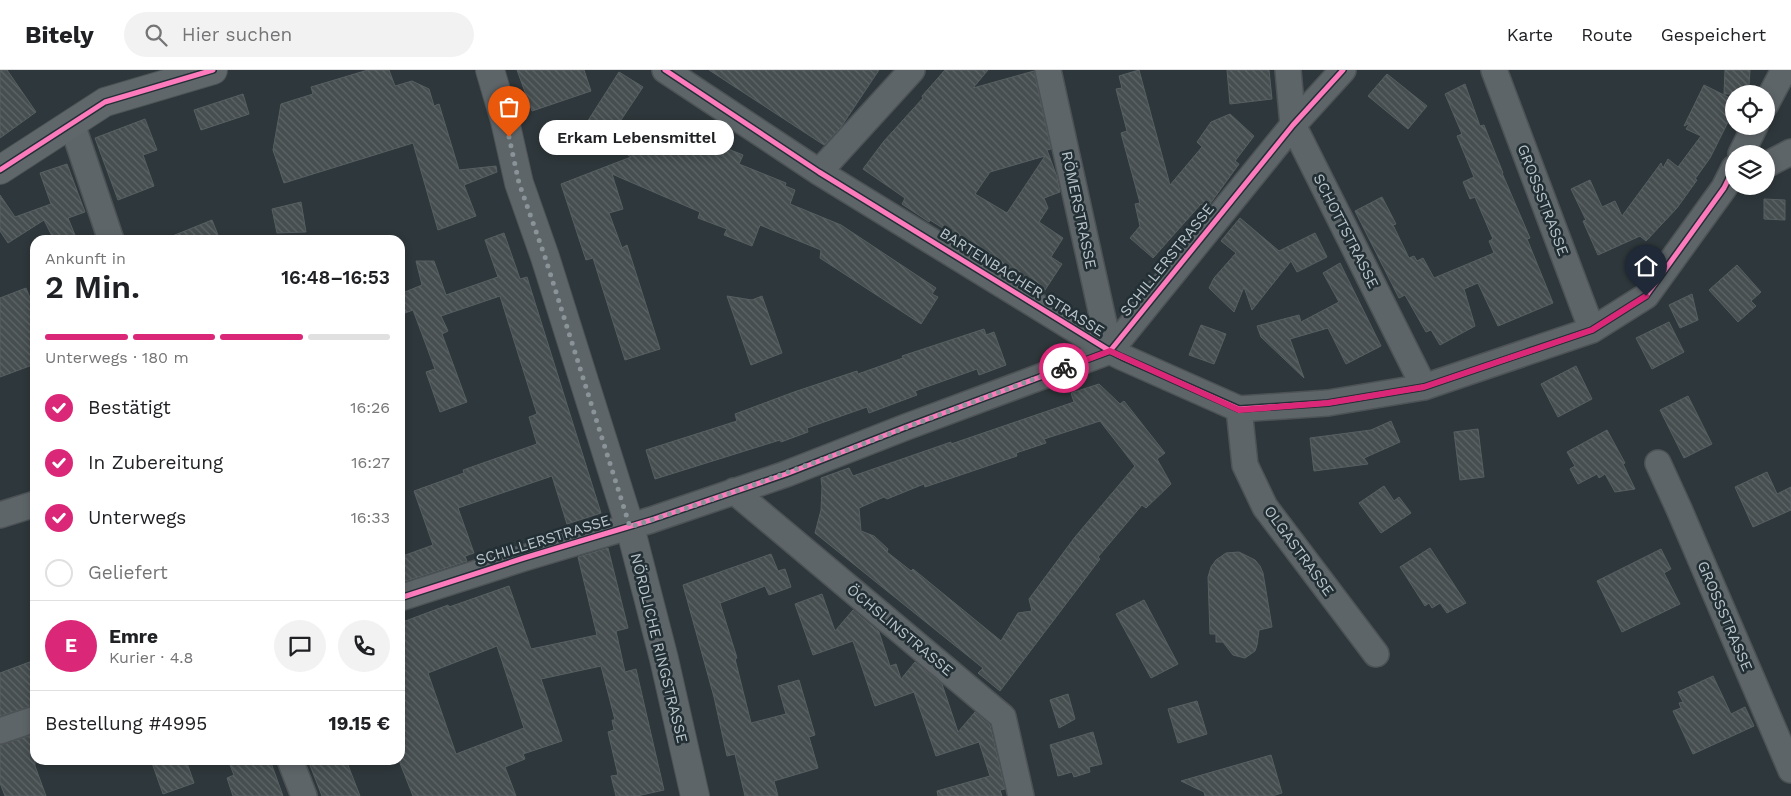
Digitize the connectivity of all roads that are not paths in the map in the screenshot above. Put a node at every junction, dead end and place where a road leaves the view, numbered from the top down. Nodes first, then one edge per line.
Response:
1 (213, 70) edge
2 (490, 70) edge
3 (665, 70) edge
4 (912, 70) edge
5 (1048, 70) edge
6 (1288, 70) edge
7 (1343, 70) edge
8 (1494, 70) edge
9 (1784, 70) edge
10 (1775, 87) edge
11 (72, 124) junction
12 (1293, 124) junction
13 (1791, 152) edge
14 (1775, 160) edge
15 (0, 170) edge
16 (819, 172) junction
17 (1725, 187) edge
18 (109, 235) edge
19 (1592, 330) junction
20 (1110, 351) junction
21 (1424, 387) junction
22 (1239, 410) junction
23 (1658, 463) dead end
24 (734, 491) junction
25 (30, 506) edge
26 (0, 515) edge
27 (630, 527) junction
28 (405, 596) edge
29 (1376, 654) dead end
30 (30, 721) edge
31 (0, 731) edge
32 (292, 765) edge
33 (1791, 770) edge
34 (304, 796) edge
35 (695, 796) edge
36 (1021, 796) edge

1 - 11 main road
2 - 27 street, NÖRDLICHE RINGSTRASSE
3 - 16 street, BARTENBACHER STRASSE
4 - 16 street
5 - 20 street, RÖMERSTRASSE
6 - 12 street, SCHOTTSTRASSE
7 - 12 street, SCHILLERSTRASSE
8 - 19 street, GROSSSTRASSE
9 - 10 street
11 - 15 main road
11 - 18 street
12 - 20 street, SCHILLERSTRASSE
12 - 21 street, SCHOTTSTRASSE
13 - 14 street
16 - 20 street, BARTENBACHER STRASSE
17 - 19 street, BARTENBACHER STRASSE
19 - 21 street, BARTENBACHER STRASSE
20 - 22 street, BARTENBACHER STRASSE
20 - 24 street, SCHILLERSTRASSE
21 - 22 street, BARTENBACHER STRASSE
22 - 29 street, OLGASTRASSE
23 - 33 street, GROSSSTRASSE
24 - 27 street, SCHILLERSTRASSE
24 - 36 street, ÖCHSLINSTRASSE
25 - 26 street
27 - 28 street, SCHILLERSTRASSE
27 - 35 street, NÖRDLICHE RINGSTRASSE
30 - 31 street
32 - 34 street

